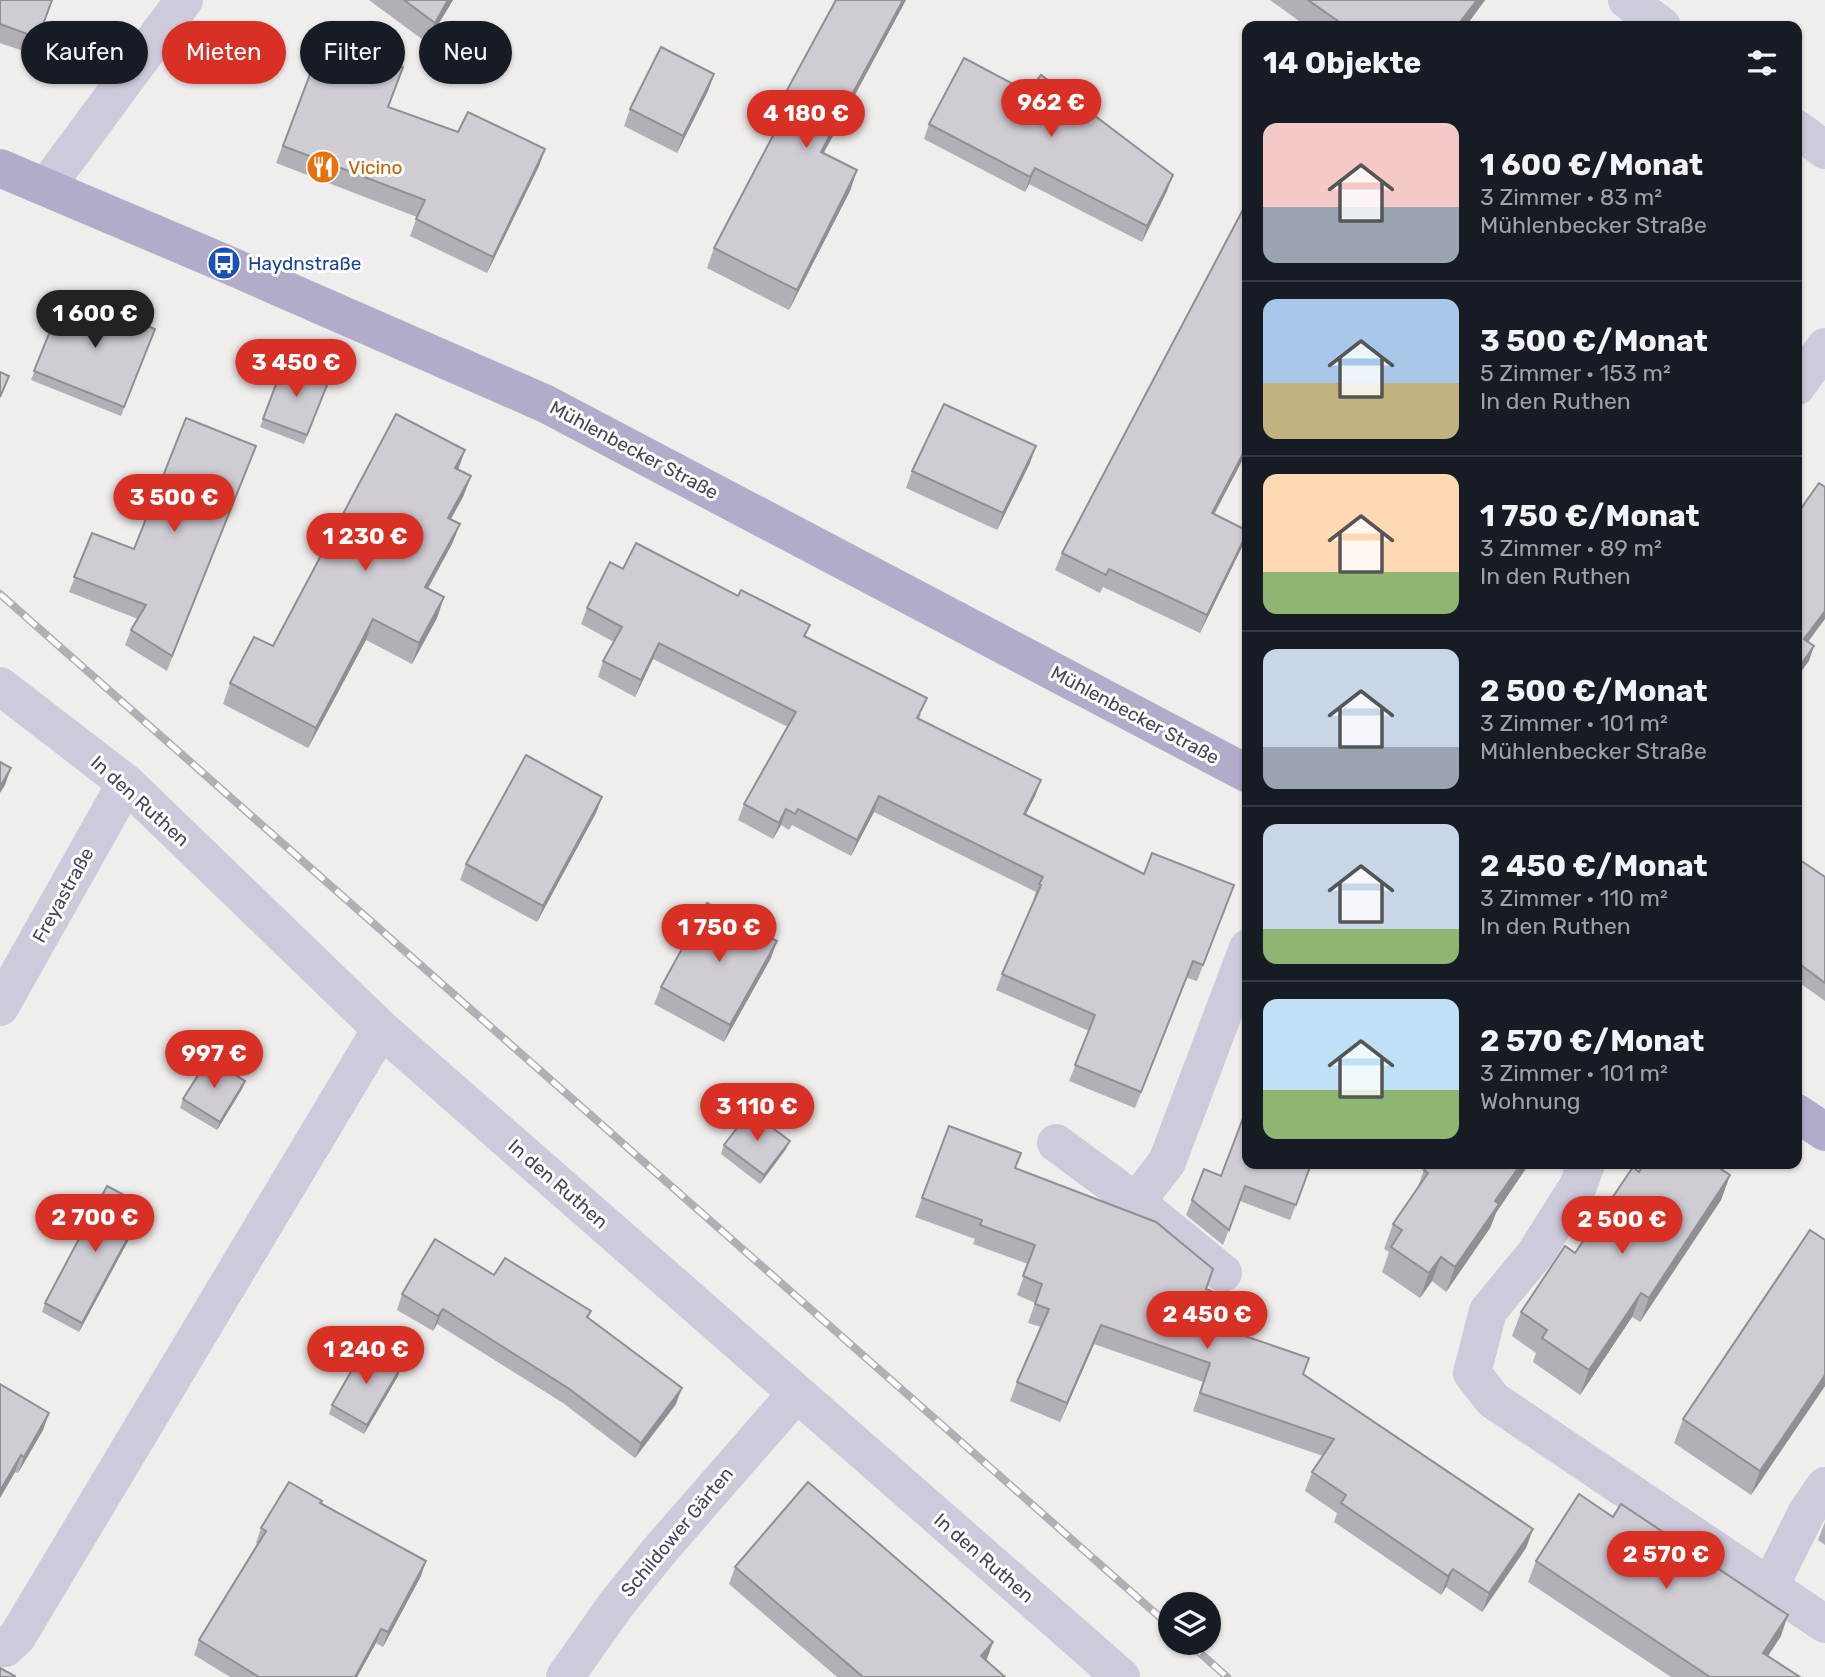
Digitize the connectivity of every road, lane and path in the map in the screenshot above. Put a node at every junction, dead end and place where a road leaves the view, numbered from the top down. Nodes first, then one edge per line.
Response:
1 (184, 0) edge
2 (1627, 0) edge
3 (1655, 21) edge
4 (1802, 133) edge
5 (1825, 150) edge
6 (0, 168) edge
7 (46, 187) junction
8 (1825, 347) edge
9 (1802, 379) edge
10 (0, 686) edge
11 (1242, 771) edge
12 (125, 783) junction
13 (1242, 964) edge
14 (0, 1007) edge
15 (382, 1029) junction
16 (1802, 1116) edge
17 (1825, 1132) edge
18 (1056, 1143) dead end
19 (1584, 1169) edge
20 (1136, 1202) junction
21 (1223, 1273) dead end
22 (796, 1394) junction
23 (1825, 1486) edge
24 (1769, 1588) junction
25 (1825, 1624) edge
26 (0, 1648) edge
27 (565, 1677) edge
28 (1121, 1677) edge

1 - 7 street
2 - 3 street
4 - 5 street
6 - 7 main road, Mühlenbecker Straße
7 - 11 main road, Mühlenbecker Straße
8 - 9 street
10 - 12 street, In den Ruthen
12 - 14 street, Freyastraße
12 - 15 street, In den Ruthen
13 - 20 street
15 - 22 street, In den Ruthen
15 - 26 street
16 - 17 main road
18 - 20 street
19 - 24 street
20 - 21 street
22 - 27 street, Schildower Gärten
22 - 28 street, In den Ruthen
23 - 24 street
24 - 25 street

